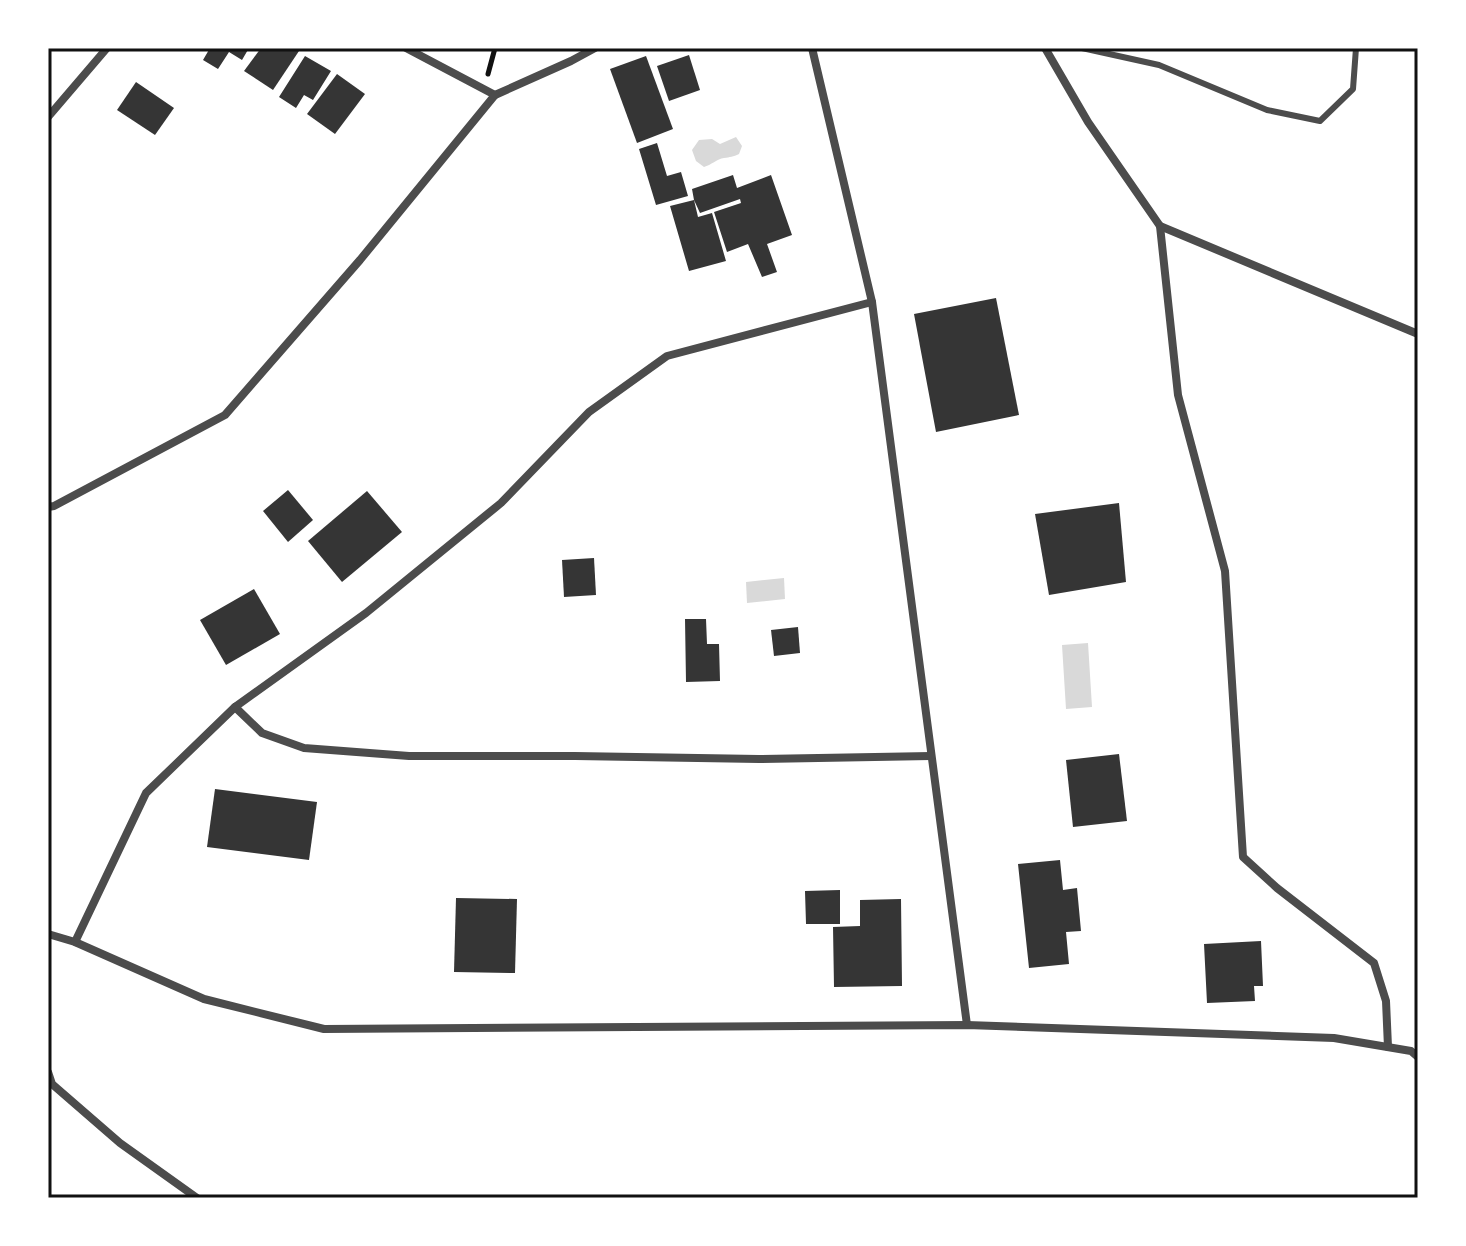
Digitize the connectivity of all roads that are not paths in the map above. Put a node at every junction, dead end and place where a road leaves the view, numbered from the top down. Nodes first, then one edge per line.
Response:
1 (107, 48) edge
2 (406, 48) edge
3 (595, 48) edge
4 (812, 48) edge
5 (1045, 48) edge
6 (1082, 48) edge
7 (1356, 48) edge
8 (495, 95) junction
9 (48, 117) edge
10 (1160, 226) junction
11 (872, 302) junction
12 (1418, 334) edge
13 (48, 507) edge
14 (235, 707) junction
15 (931, 756) junction
16 (48, 934) edge
17 (75, 942) junction
18 (967, 1025) junction
19 (1388, 1047) junction
20 (1418, 1057) edge
21 (48, 1072) edge
22 (197, 1198) edge

1 - 9 street
2 - 8 street
3 - 8 street
4 - 11 street
5 - 10 street
6 - 7 lane
8 - 13 street
10 - 12 street
10 - 19 street
11 - 14 street
11 - 15 street
14 - 15 street
14 - 17 street
15 - 18 street
16 - 17 street
17 - 18 street
18 - 19 street
19 - 20 street
21 - 22 street

